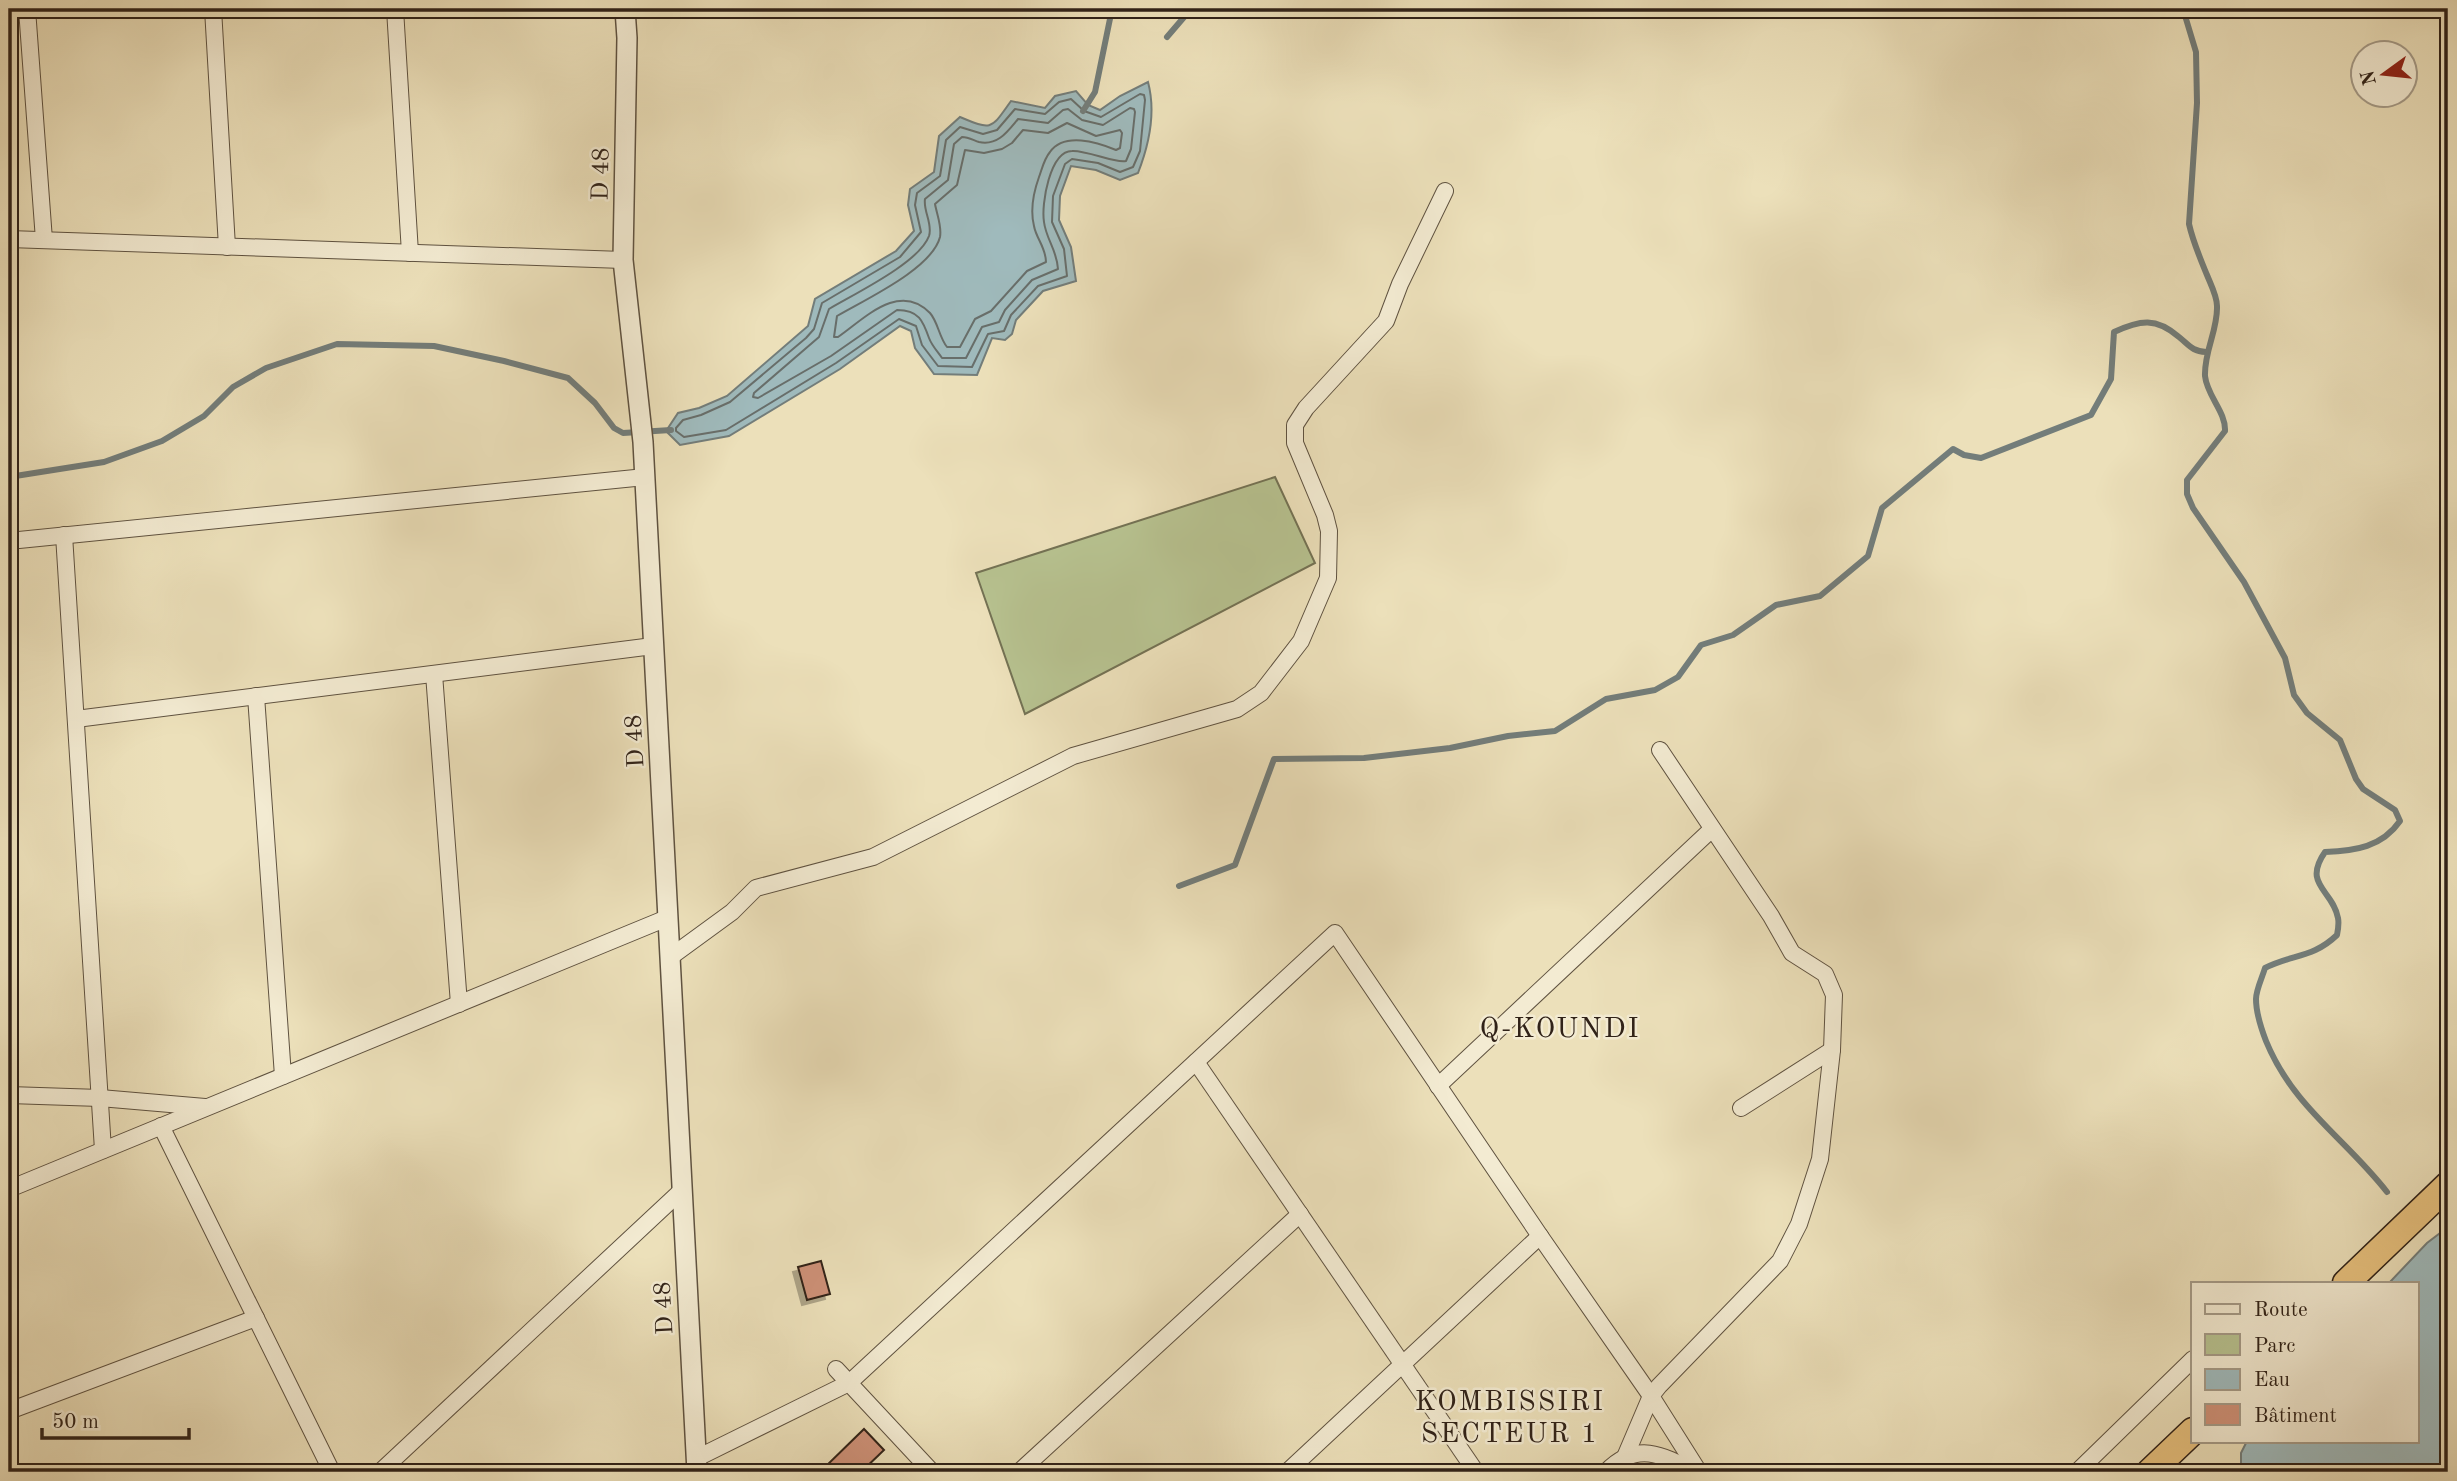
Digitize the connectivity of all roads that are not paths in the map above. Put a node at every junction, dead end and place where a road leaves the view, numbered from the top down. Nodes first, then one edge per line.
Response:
1 (27, 9) edge
2 (213, 9) edge
3 (395, 9) edge
4 (625, 9) edge
5 (1445, 191) dead end
6 (9, 239) edge
7 (44, 240) junction
8 (227, 247) junction
9 (410, 253) junction
10 (623, 260) junction
11 (645, 477) junction
12 (64, 535) junction
13 (9, 541) edge
14 (653, 646) junction
15 (434, 674) junction
16 (256, 696) junction
17 (76, 719) junction
18 (1660, 750) dead end
19 (1712, 829) junction
20 (667, 919) junction
21 (669, 958) junction
22 (459, 1004) junction
23 (1832, 1050) junction
24 (1196, 1062) junction
25 (283, 1076) junction
26 (1438, 1086) junction
27 (9, 1095) edge
28 (100, 1098) junction
29 (207, 1107) junction
30 (1741, 1108) dead end
31 (161, 1126) junction
32 (103, 1150) junction
33 (2448, 1185) edge
34 (9, 1189) edge
35 (681, 1191) junction
36 (1300, 1214) junction
37 (1539, 1236) junction
38 (2347, 1282) edge
39 (256, 1318) junction
40 (2191, 1361) edge
41 (1402, 1364) junction
42 (835, 1369) dead end
43 (849, 1383) junction
44 (1651, 1396) junction
45 (9, 1411) edge
46 (2191, 1433) edge
47 (1625, 1457) junction
48 (696, 1466) edge
49 (332, 1472) edge
50 (380, 1472) edge
51 (932, 1472) edge
52 (1019, 1472) edge
53 (1287, 1472) edge
54 (1476, 1472) edge
55 (1606, 1472) edge
56 (1697, 1472) edge
57 (2077, 1472) edge
58 (2150, 1472) edge

1 - 7 street
2 - 8 street
3 - 9 street
4 - 10 street, D 48
5 - 21 street
6 - 7 street
7 - 8 street
8 - 9 street
9 - 10 street
10 - 11 street, D 48
11 - 12 street
11 - 14 street, D 48
12 - 13 street
12 - 17 street
14 - 15 street
14 - 20 street, D 48
15 - 16 street
15 - 22 street
16 - 17 street
16 - 25 street
17 - 28 street
18 - 19 street
19 - 23 street
19 - 26 street
20 - 21 street, D 48
20 - 22 street
21 - 35 street, D 48
22 - 25 street
23 - 30 street
23 - 44 street
24 - 26 street
24 - 36 street
24 - 43 street
25 - 29 street
26 - 37 street
27 - 28 street
28 - 29 street
28 - 32 street
29 - 31 street
31 - 32 street
31 - 39 street
32 - 34 street
33 - 38 highway
35 - 48 street, D 48
35 - 50 street
36 - 41 street
36 - 52 street
37 - 41 street
37 - 44 street
39 - 45 street
39 - 49 street
40 - 57 street
41 - 53 street
41 - 54 street
42 - 43 street
43 - 48 street
43 - 51 street
44 - 47 street
44 - 56 street
46 - 58 highway
47 - 55 street
47 - 56 street

